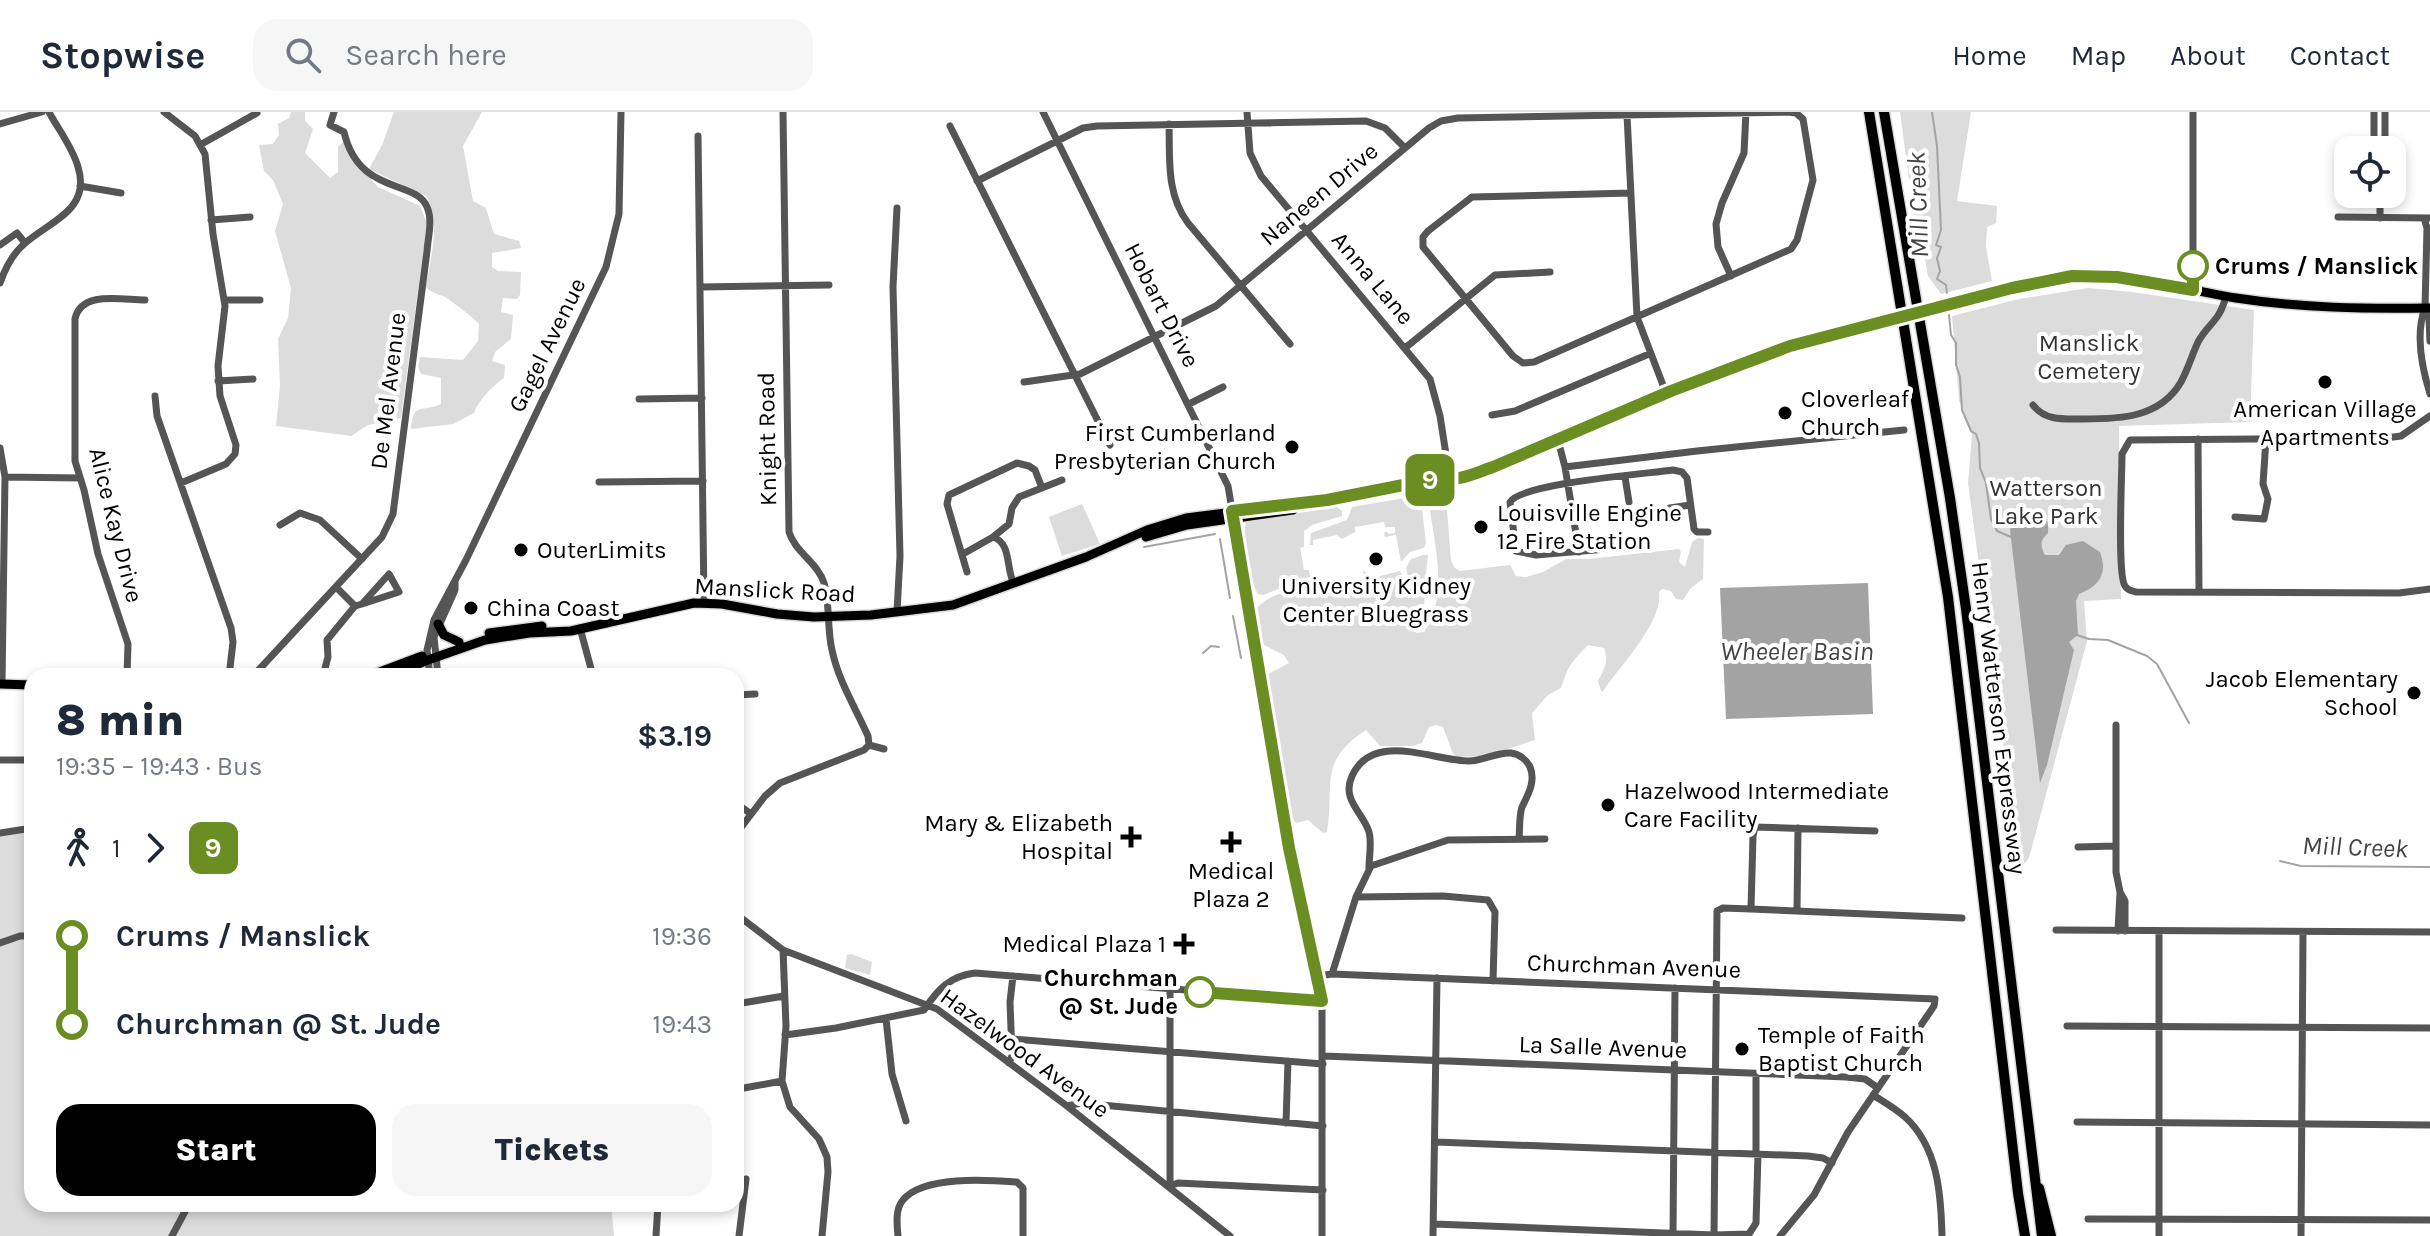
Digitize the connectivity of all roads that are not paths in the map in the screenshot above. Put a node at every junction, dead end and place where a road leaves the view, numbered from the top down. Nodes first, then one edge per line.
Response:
1 (42, 112) edge
2 (49, 112) edge
3 (164, 112) edge
4 (334, 112) edge
5 (621, 112) edge
6 (783, 112) edge
7 (1043, 112) edge
8 (1247, 112) edge
9 (1746, 112) edge
10 (1869, 112) edge
11 (1884, 112) edge
12 (2193, 112) edge
13 (2374, 112) edge
14 (2385, 112) edge
15 (257, 113) edge
16 (1566, 114) edge
17 (1627, 115) junction
18 (1247, 123) junction
19 (0, 124) edge
20 (1169, 124) junction
21 (950, 126) dead end
22 (698, 136) dead end
23 (2374, 136) edge
24 (2385, 136) edge
25 (1058, 141) junction
26 (200, 145) junction
27 (1405, 148) junction
28 (977, 181) junction
29 (80, 186) junction
30 (121, 193) dead end
31 (1631, 193) junction
32 (897, 208) dead end
33 (2380, 208) edge
34 (250, 217) dead end
35 (2338, 217) dead end
36 (2380, 218) junction
37 (2427, 218) edge
38 (211, 220) junction
39 (1307, 231) junction
40 (25, 243) junction
41 (0, 245) edge
42 (1550, 272) dead end
43 (1731, 276) junction
44 (0, 283) edge
45 (829, 285) dead end
46 (785, 286) junction
47 (1241, 286) junction
48 (700, 287) junction
49 (2193, 290) junction
50 (2226, 296) junction
51 (1464, 298) junction
52 (145, 300) dead end
53 (225, 300) junction
54 (260, 300) dead end
55 (2428, 308) edge
56 (1637, 317) junction
57 (1155, 336) junction
58 (2430, 341) edge
59 (1290, 344) dead end
60 (1405, 348) junction
61 (1649, 354) junction
62 (1075, 376) junction
63 (253, 379) dead end
64 (218, 381) junction
65 (1024, 382) dead end
66 (1223, 387) dead end
67 (1666, 393) junction
68 (2430, 394) edge
69 (155, 396) dead end
70 (702, 398) junction
71 (639, 399) dead end
72 (1189, 404) junction
73 (2033, 405) dead end
74 (1492, 415) dead end
75 (2430, 416) edge
76 (1904, 430) dead end
77 (2198, 439) junction
78 (2266, 439) junction
79 (1558, 440) junction
80 (1110, 445) dead end
81 (0, 448) edge
82 (1565, 467) junction
83 (5, 477) junction
84 (1625, 477) junction
85 (80, 478) junction
86 (1062, 480) dead end
87 (1450, 480) junction
88 (703, 481) junction
89 (599, 482) dead end
90 (181, 483) junction
91 (1567, 484) junction
92 (1042, 488) junction
93 (1629, 502) dead end
94 (1690, 505) junction
95 (1670, 508) dead end
96 (1233, 515) junction
97 (2235, 517) dead end
98 (280, 525) dead end
99 (1708, 532) dead end
100 (993, 537) junction
101 (1606, 549) dead end
102 (1579, 552) junction
103 (963, 554) junction
104 (362, 559) junction
105 (967, 572) dead end
106 (455, 581) junction
107 (1013, 582) junction
108 (336, 587) junction
109 (2430, 589) edge
110 (2199, 592) junction
111 (704, 602) junction
112 (358, 605) junction
113 (897, 612) junction
114 (1, 616) edge
115 (828, 616) junction
116 (438, 624) junction
117 (580, 628) junction
118 (479, 639) junction
119 (459, 642) junction
120 (431, 656) junction
121 (127, 668) edge
122 (230, 668) edge
123 (260, 668) edge
124 (325, 668) edge
125 (394, 668) edge
126 (408, 668) edge
127 (430, 668) edge
128 (435, 668) edge
129 (591, 668) edge
130 (1, 684) edge
131 (24, 685) edge
132 (755, 694) dead end
133 (744, 695) edge
134 (2116, 725) dead end
135 (869, 745) junction
136 (884, 749) dead end
137 (0, 760) edge
138 (24, 760) edge
139 (744, 809) edge
140 (751, 814) junction
141 (744, 823) edge
142 (1798, 828) junction
143 (24, 829) edge
144 (1875, 831) dead end
145 (0, 833) edge
146 (1519, 838) junction
147 (1545, 839) dead end
148 (2115, 846) junction
149 (2078, 847) dead end
150 (1369, 868) junction
151 (1356, 897) junction
152 (1751, 909) junction
153 (1797, 911) junction
154 (1962, 918) dead end
155 (744, 920) edge
156 (2056, 930) dead end
157 (2122, 931) junction
158 (2159, 932) junction
159 (2430, 932) edge
160 (2303, 933) junction
161 (24, 936) edge
162 (0, 943) edge
163 (783, 950) junction
164 (1332, 974) junction
165 (1013, 976) junction
166 (1318, 976) junction
167 (1437, 978) junction
168 (1493, 981) junction
169 (1675, 988) junction
170 (1170, 989) junction
171 (1715, 989) junction
172 (784, 996) junction
173 (1322, 1001) junction
174 (744, 1003) edge
175 (928, 1005) junction
176 (886, 1019) junction
177 (2067, 1026) dead end
178 (2158, 1027) junction
179 (2302, 1028) junction
180 (2430, 1028) edge
181 (785, 1035) junction
182 (1012, 1039) junction
183 (1171, 1052) junction
184 (1324, 1060) junction
185 (1436, 1060) junction
186 (1288, 1061) junction
187 (1009, 1063) junction
188 (1673, 1069) junction
189 (1715, 1071) junction
190 (1756, 1074) junction
191 (782, 1081) junction
192 (744, 1088) dead end
193 (1876, 1092) junction
194 (1067, 1106) junction
195 (1170, 1113) junction
196 (906, 1121) dead end
197 (2077, 1122) dead end
198 (1286, 1123) junction
199 (2160, 1123) junction
200 (2302, 1124) junction
201 (2430, 1125) edge
202 (1323, 1126) junction
203 (1436, 1142) junction
204 (1674, 1152) junction
205 (1714, 1153) junction
206 (1757, 1154) junction
207 (1832, 1163) junction
208 (2034, 1176) junction
209 (746, 1179) dead end
210 (1170, 1186) junction
211 (1323, 1190) junction
212 (2018, 1193) junction
213 (744, 1195) edge
214 (185, 1212) edge
215 (658, 1212) edge
216 (742, 1212) edge
217 (2088, 1219) dead end
218 (2160, 1219) junction
219 (2301, 1220) junction
220 (2430, 1220) edge
221 (1434, 1224) junction
222 (1673, 1235) edge
223 (172, 1236) edge
224 (656, 1236) edge
225 (739, 1236) edge
226 (822, 1236) edge
227 (898, 1236) edge
228 (1023, 1236) edge
229 (1230, 1236) edge
230 (1322, 1236) edge
231 (1433, 1236) edge
232 (1714, 1236) edge
233 (1780, 1236) edge
234 (1942, 1236) edge
235 (2018, 1236) edge
236 (2025, 1236) edge
237 (2042, 1236) edge
238 (2051, 1236) edge
239 (2159, 1236) edge
240 (2301, 1236) edge

1 - 19 street
2 - 29 street
3 - 26 street
4 - 104 street, De Mel Avenue
5 - 106 street, Gagel Avenue
6 - 46 street, Knight Road
7 - 25 street, Hobart Drive
8 - 18 street, Anna Lane
9 - 17 street, Naneen Drive
9 - 43 street
9 - 43 street, Naneen Drive
10 - 212 highway, Henry Watterson Expressway
11 - 208 highway, Henry Watterson Expressway
12 - 49 street
13 - 23 street
14 - 24 street
15 - 26 street
16 - 17 street, Naneen Drive
16 - 27 street, Naneen Drive
17 - 31 street
18 - 20 street
18 - 27 street
18 - 39 street, Anna Lane
20 - 25 street
20 - 47 street
21 - 28 street
22 - 48 street
25 - 28 street
25 - 57 street, Hobart Drive
26 - 38 street
27 - 39 street, Naneen Drive
28 - 62 street
29 - 30 street
29 - 40 street
31 - 51 street
31 - 56 street
32 - 113 street
33 - 36 street
34 - 38 street
35 - 36 street
36 - 37 street
37 - 55 street
38 - 53 street
39 - 47 street, Naneen Drive
39 - 60 street, Anna Lane
40 - 41 street
40 - 44 street
42 - 51 street
43 - 56 street
45 - 46 street
46 - 48 street
46 - 115 street, Knight Road
47 - 57 street, Naneen Drive
47 - 59 street
48 - 70 street
49 - 50 main road, Manslick Road
49 - 67 main road, Manslick Road, bridge
50 - 55 main road, Manslick Road
50 - 73 street
51 - 56 street
51 - 60 street
52 - 85 street, Alice Kay Drive
53 - 54 street
53 - 64 street
55 - 58 street
55 - 68 street
56 - 61 street
57 - 62 street, Naneen Drive
57 - 72 street, Hobart Drive
60 - 87 street, Anna Lane
61 - 67 street
61 - 74 street
62 - 65 street, Naneen Drive
62 - 80 street
63 - 64 street
64 - 90 street
66 - 72 street
67 - 79 main road, Manslick Road
69 - 90 street
70 - 71 street
70 - 88 street
72 - 96 street, Hobart Drive
75 - 78 street
76 - 82 street
77 - 78 street
77 - 110 street
77 - 110 street
78 - 97 street
79 - 82 street
79 - 87 main road, Manslick Road
81 - 83 street
82 - 91 street
83 - 85 street
83 - 114 street
84 - 91 street
84 - 93 street
84 - 94 street
85 - 121 street, Alice Kay Drive
86 - 92 street
87 - 96 main road, Manslick Road
88 - 89 street
88 - 111 street
90 - 122 street
91 - 102 street
91 - 102 street
92 - 100 street
92 - 103 street
94 - 95 street
94 - 99 street
96 - 107 main road, Manslick Road
96 - 166 street, Hobart Drive
98 - 104 street
100 - 103 street
100 - 107 street
101 - 102 street
103 - 105 street
104 - 108 street, De Mel Avenue
106 - 116 street, Gagel Avenue
106 - 120 street, Gagel Avenue
107 - 113 main road, Manslick Road
108 - 112 street
108 - 123 street, De Mel Avenue
109 - 110 street
111 - 115 main road, Manslick Road
111 - 117 main road, Manslick Road
112 - 112 street
112 - 124 street
113 - 115 main road, Manslick Road
114 - 130 street
115 - 135 street, Knight Road
116 - 119 main road
116 - 120 street, Gagel Avenue
117 - 118 main road, Manslick Road
117 - 129 street
118 - 119 main road, Manslick Road
118 - 120 main road, Manslick Road
119 - 120 main road, Manslick Road
120 - 125 main road, Manslick Road
120 - 126 main road, Manslick Road
120 - 127 street
120 - 128 street
130 - 131 main road
132 - 133 street
134 - 148 street
135 - 136 street
135 - 140 street
137 - 138 street
139 - 140 street
140 - 141 street
142 - 144 street
142 - 152 street
142 - 153 street
143 - 145 street
146 - 147 street
146 - 150 street
146 - 150 street
148 - 149 street
148 - 157 street
150 - 151 street
151 - 164 street
151 - 168 street
152 - 153 street
152 - 171 street
153 - 154 street
155 - 163 street, Hazelwood Avenue
156 - 157 street
157 - 158 street
158 - 160 street
158 - 178 street
159 - 160 street
160 - 179 street
161 - 162 street
163 - 172 street
163 - 175 street, Hazelwood Avenue
164 - 166 street, Churchman Avenue
164 - 167 street, Churchman Avenue
165 - 170 street
165 - 175 street
165 - 182 street
166 - 173 street, Hobart Drive
167 - 168 street, Churchman Avenue
167 - 185 street
168 - 169 street, Churchman Avenue
169 - 171 street, Churchman Avenue
169 - 188 street
170 - 173 street
170 - 183 street
171 - 189 street
171 - 193 street, Churchman Avenue
172 - 174 street
172 - 181 street
173 - 184 street, Hobart Drive
175 - 176 street
175 - 187 street, Hazelwood Avenue
176 - 181 street
176 - 196 street
177 - 178 street
178 - 179 street
178 - 199 street
179 - 180 street
179 - 200 street
181 - 191 street
182 - 183 street, La Salle Avenue
182 - 187 street
183 - 186 street, La Salle Avenue
183 - 195 street
184 - 185 street, La Salle Avenue
184 - 186 street, La Salle Avenue
184 - 202 street, Hobart Drive
185 - 188 street, La Salle Avenue
185 - 203 street
186 - 198 street
187 - 194 street, Hazelwood Avenue
188 - 189 street, La Salle Avenue
188 - 204 street
189 - 190 street, La Salle Avenue
189 - 205 street
190 - 193 street, La Salle Avenue
190 - 206 street
191 - 192 street
191 - 226 street
193 - 207 street
193 - 234 street, La Salle Avenue
194 - 195 street
194 - 210 street, Hazelwood Avenue
195 - 198 street
195 - 210 street
197 - 199 street
198 - 202 street
199 - 200 street
199 - 218 street
200 - 201 street
200 - 219 street
202 - 211 street, Hobart Drive
203 - 204 street
203 - 221 street
204 - 205 street
204 - 222 street
205 - 206 street
205 - 232 street
206 - 207 street
206 - 232 street
207 - 233 street
208 - 237 highway, Henry Watterson Expressway
208 - 238 highway
209 - 213 street
210 - 211 street
210 - 229 street, Hazelwood Avenue
211 - 230 street, Hobart Drive
212 - 235 highway
212 - 236 highway, Henry Watterson Expressway
214 - 223 street
215 - 224 street
216 - 225 street
217 - 218 street
218 - 219 street
218 - 239 street
219 - 220 street
219 - 240 street
221 - 222 street
221 - 231 street
222 - 232 street
227 - 228 street

